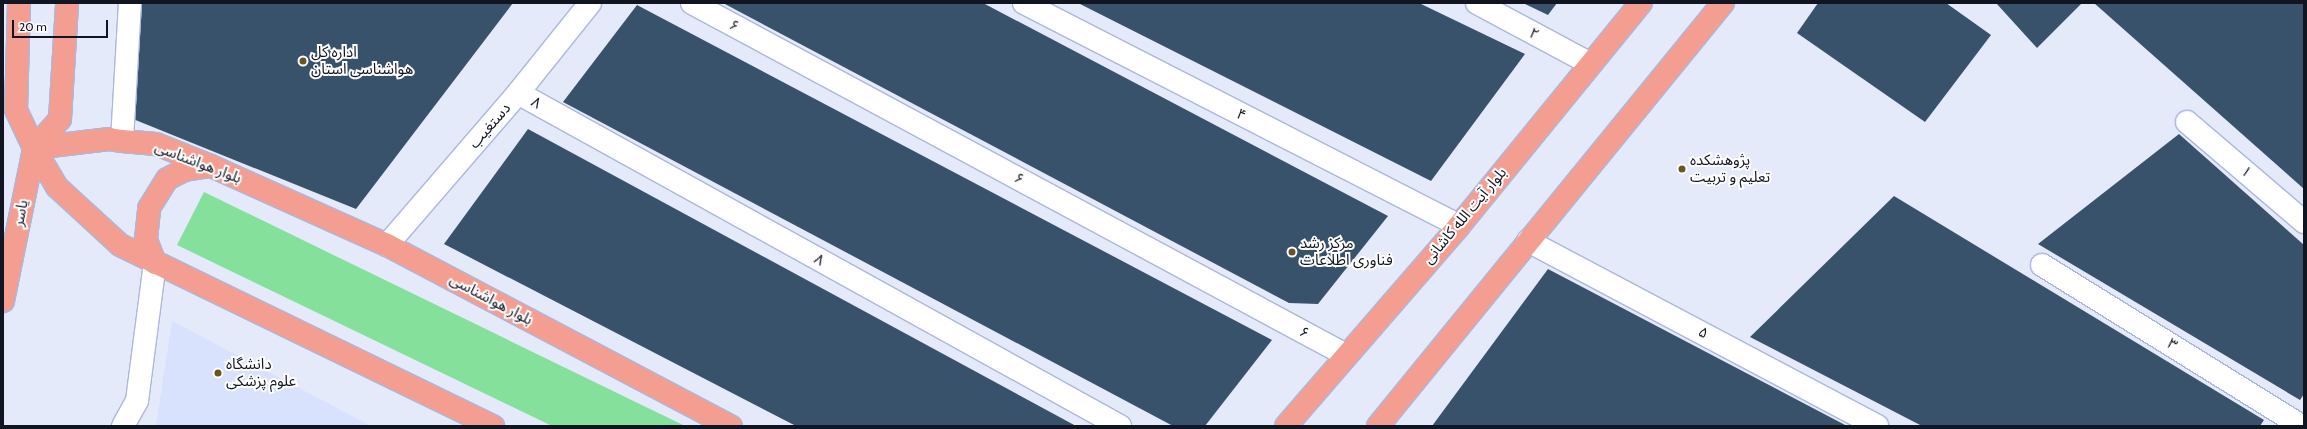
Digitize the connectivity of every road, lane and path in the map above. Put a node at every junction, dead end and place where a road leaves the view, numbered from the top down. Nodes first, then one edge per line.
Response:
1 (19, 3) edge
2 (67, 3) edge
3 (130, 3) edge
4 (590, 3) edge
5 (692, 3) edge
6 (1024, 3) edge
7 (1477, 3) edge
8 (1641, 3) edge
9 (1713, 3) edge
10 (1722, 3) edge
11 (1698, 32) junction
12 (1591, 64) junction
13 (518, 93) junction
14 (2187, 122) dead end
15 (122, 141) junction
16 (34, 148) junction
17 (211, 166) junction
18 (2304, 222) edge
19 (1459, 226) junction
20 (1528, 241) junction
21 (387, 245) junction
22 (155, 263) junction
23 (2042, 265) dead end
24 (3, 301) edge
25 (1346, 355) junction
26 (123, 426) edge
27 (493, 426) edge
28 (731, 426) edge
29 (1120, 426) edge
30 (1286, 426) edge
31 (1378, 426) edge
32 (1877, 426) edge
33 (2302, 426) edge

1 - 16 main road
2 - 16 main road
3 - 15 street
4 - 13 street, دستغیب
5 - 25 street, ۶
6 - 19 street, ۴
7 - 12 street, ۲
8 - 12 main road, بلوار آیت الله کاشانی
9 - 11 main road
10 - 11 main road
11 - 20 main road
12 - 19 main road, بلوار آیت الله کاشانی
13 - 21 street, دستغیب
13 - 29 street, ۸
14 - 18 street, ۱
15 - 16 main road, بلوار هواشناسی
15 - 17 main road, بلوار هواشناسی
16 - 22 main road
16 - 24 main road, یاسر
17 - 21 main road, بلوار هواشناسی
17 - 22 main road
19 - 25 main road, بلوار آیت الله کاشانی
20 - 31 main road
20 - 32 street, ۵
21 - 28 main road, بلوار هواشناسی
22 - 26 street
22 - 27 main road
23 - 33 street, ۳
25 - 30 main road, بلوار آیت الله کاشانی

